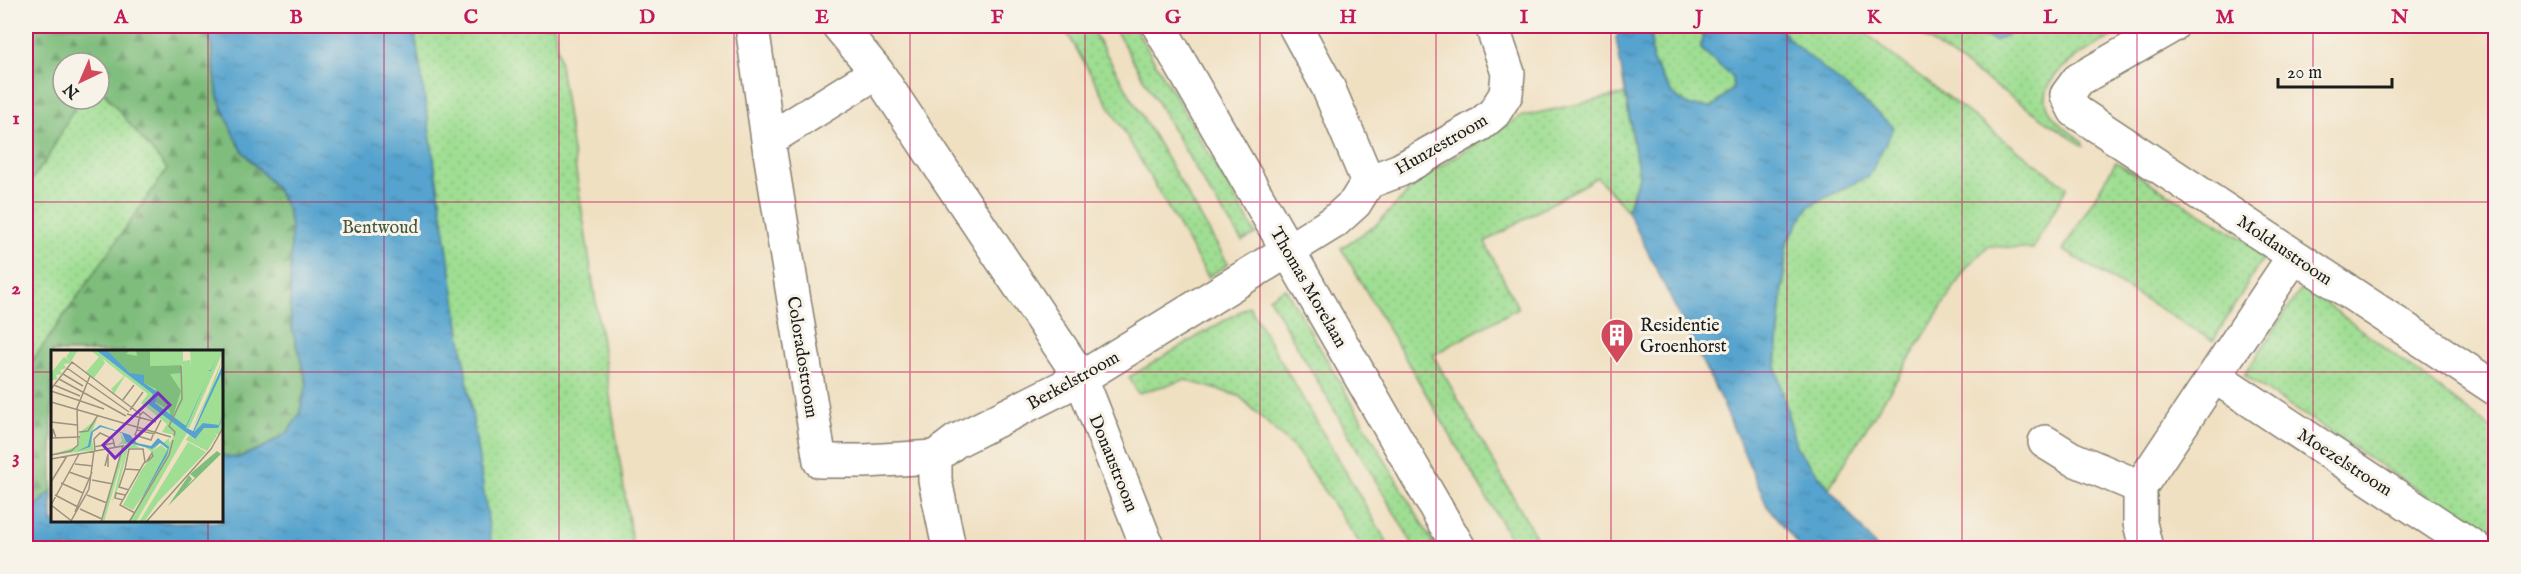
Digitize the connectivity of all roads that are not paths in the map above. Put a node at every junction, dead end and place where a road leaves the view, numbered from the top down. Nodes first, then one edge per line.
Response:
1 (752, 26) edge
2 (839, 26) edge
3 (1159, 26) edge
4 (1295, 26) edge
5 (1492, 26) edge
6 (2172, 26) edge
7 (877, 72) junction
8 (768, 140) junction
9 (1368, 182) junction
10 (1288, 251) junction
11 (2294, 256) junction
12 (2214, 376) junction
13 (1080, 378) junction
14 (2496, 389) edge
15 (2045, 442) dead end
16 (935, 457) junction
17 (2140, 487) junction
18 (949, 549) edge
19 (1148, 549) edge
20 (1459, 549) edge
21 (2146, 549) edge
22 (2475, 549) edge

1 - 8 street, Coloradostroom
2 - 7 street
3 - 10 street, Thomas Morelaan
4 - 9 street
5 - 9 street, Hunzestroom
6 - 11 street, Moldaustroom
7 - 8 street
7 - 13 street
8 - 16 street, Coloradostroom
9 - 10 street
10 - 13 street, Berkelstroom
10 - 20 street, Thomas Morelaan
11 - 12 street
11 - 14 street, Moldaustroom
12 - 17 street
12 - 22 street, Moezelstroom
13 - 16 street, Berkelstroom
13 - 19 street, Donaustroom
15 - 17 street
16 - 18 street
17 - 21 street

